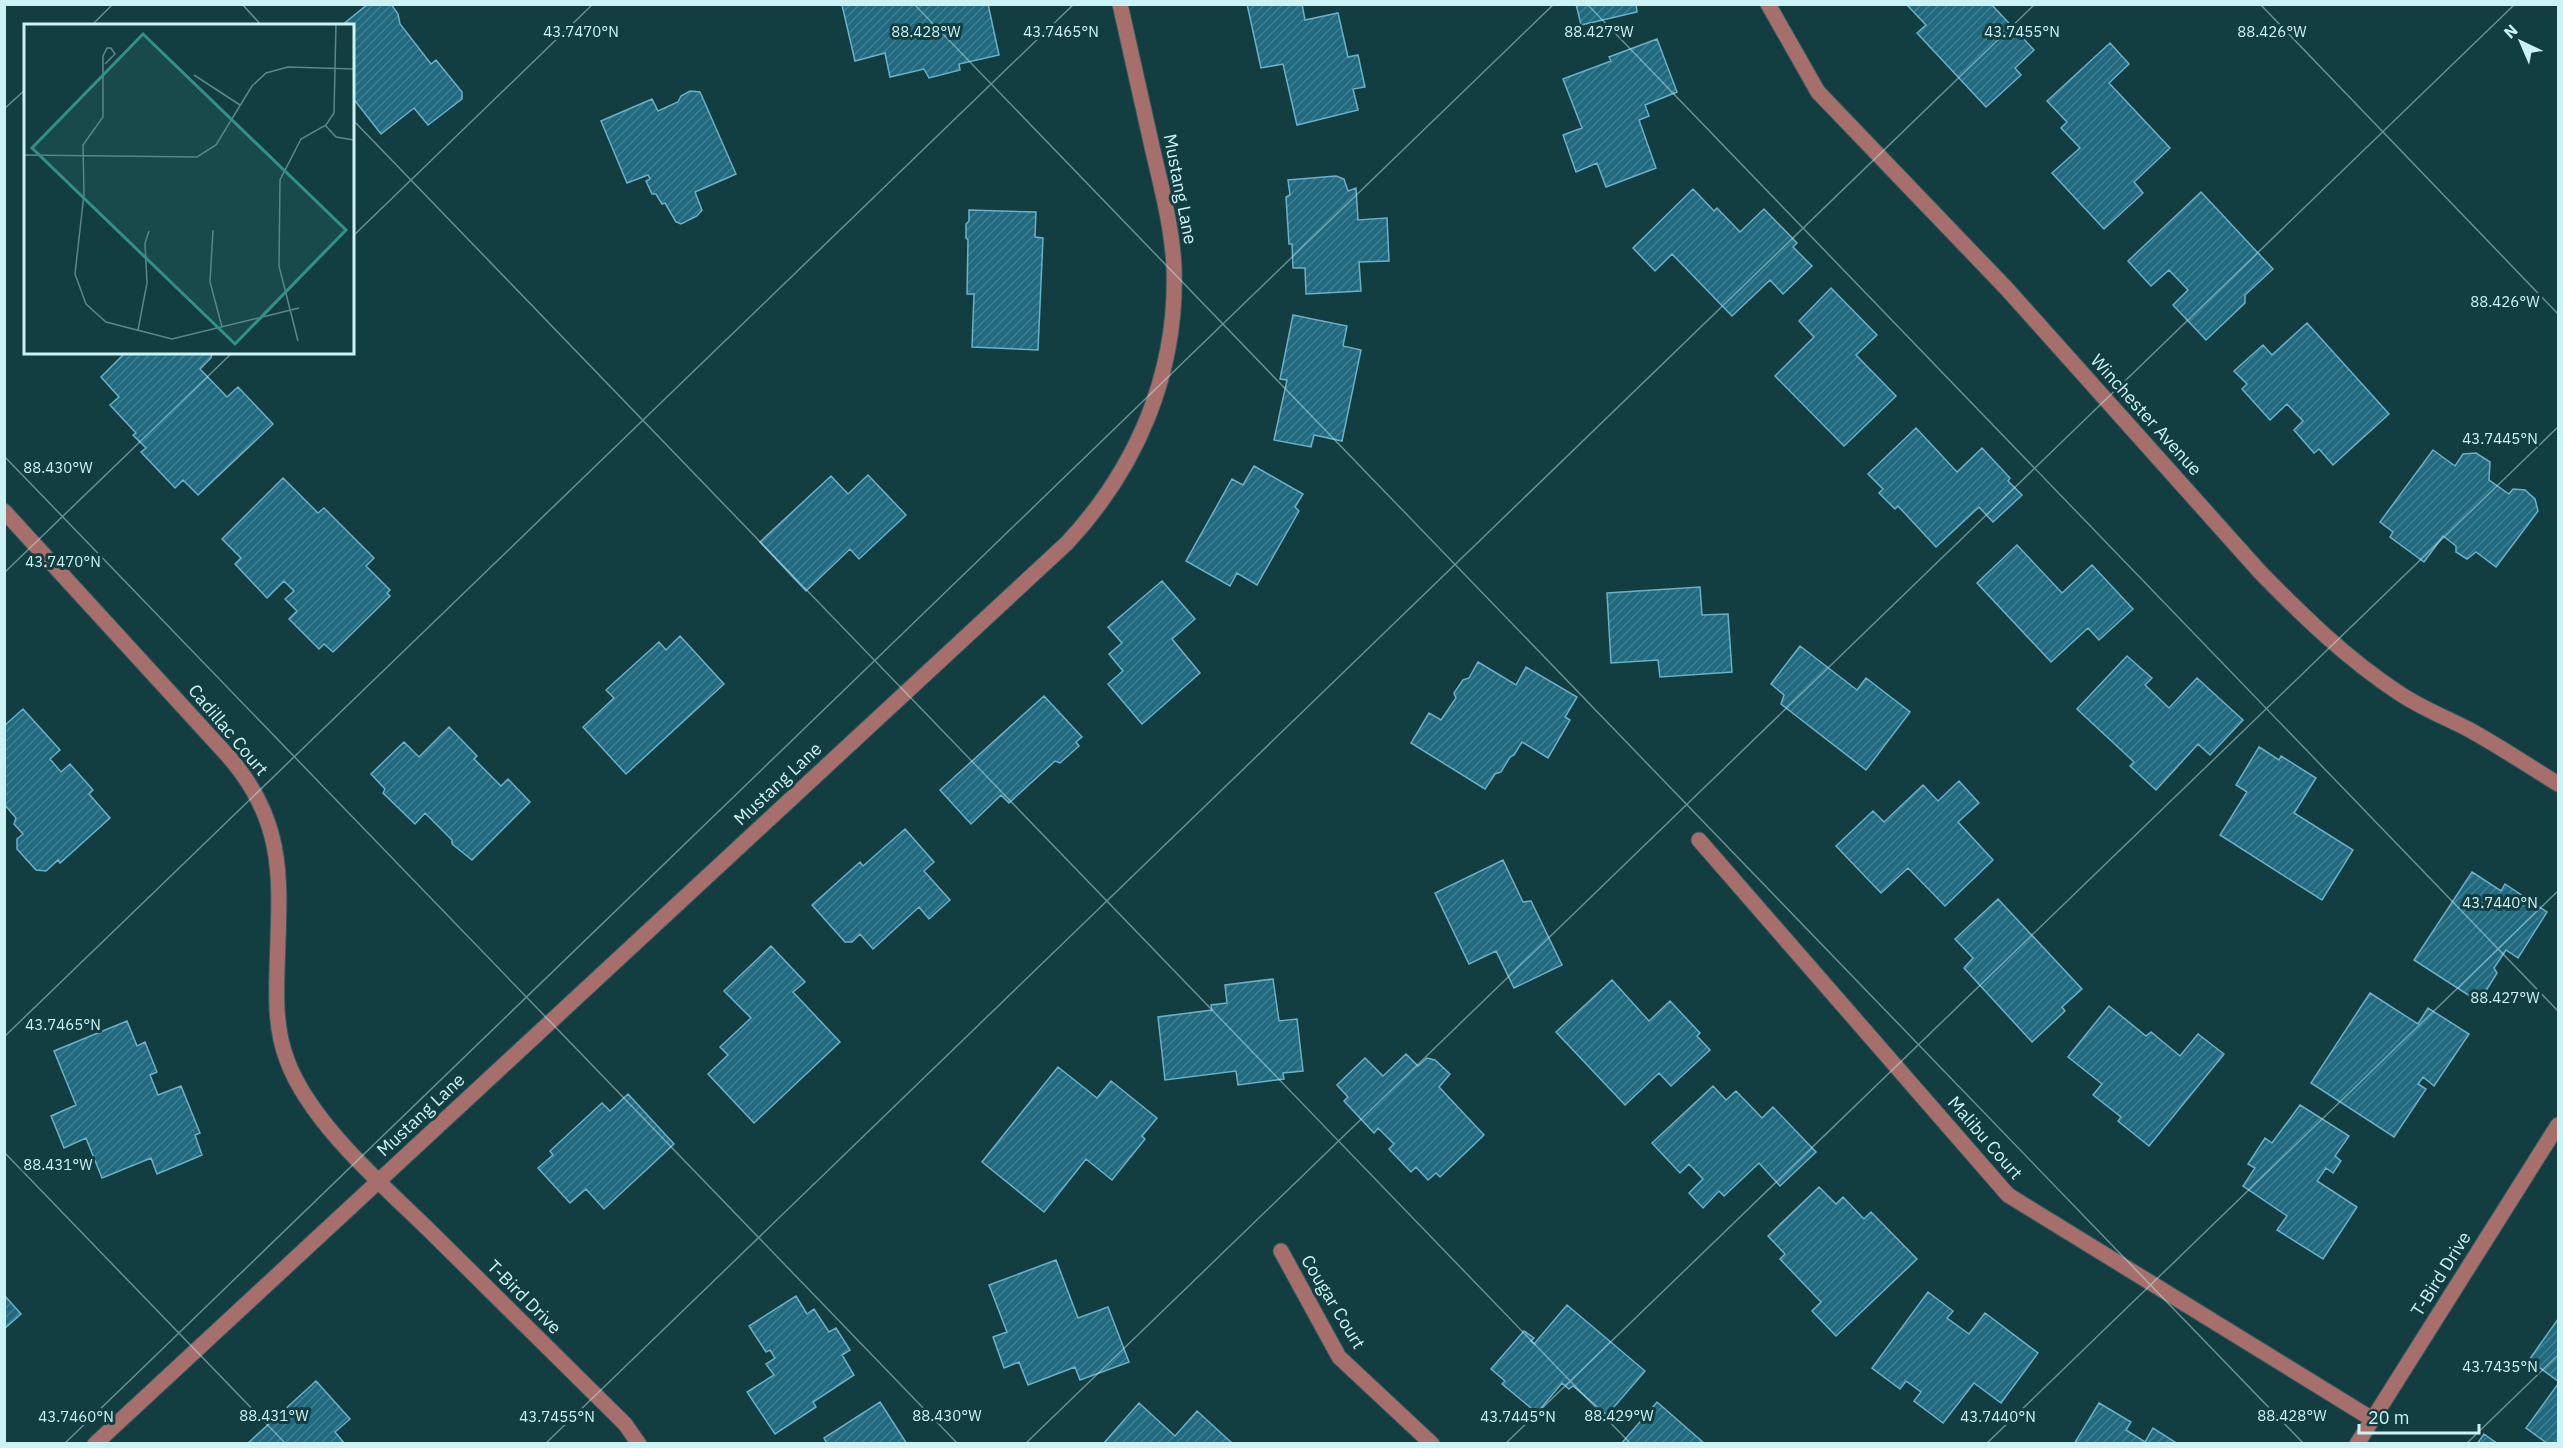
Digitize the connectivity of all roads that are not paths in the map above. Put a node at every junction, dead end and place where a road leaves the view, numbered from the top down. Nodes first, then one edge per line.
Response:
1 (1120, 4) edge
2 (1768, 4) edge
3 (4, 511) edge
4 (2559, 784) edge
5 (1699, 840) dead end
6 (2559, 1125) edge
7 (379, 1181) junction
8 (1281, 1251) dead end
9 (2372, 1419) junction
10 (95, 1443) edge
11 (639, 1443) edge
12 (1432, 1443) edge
13 (2356, 1443) edge

1 - 7 street, Mustang Lane
2 - 4 street, Winchester Avenue
3 - 7 street, Cadillac Court
5 - 9 street, Malibu Court
6 - 9 street, T-Bird Drive
7 - 10 street, Mustang Lane
7 - 11 street, T-Bird Drive
8 - 12 street, Cougar Court
9 - 13 street, T-Bird Drive

